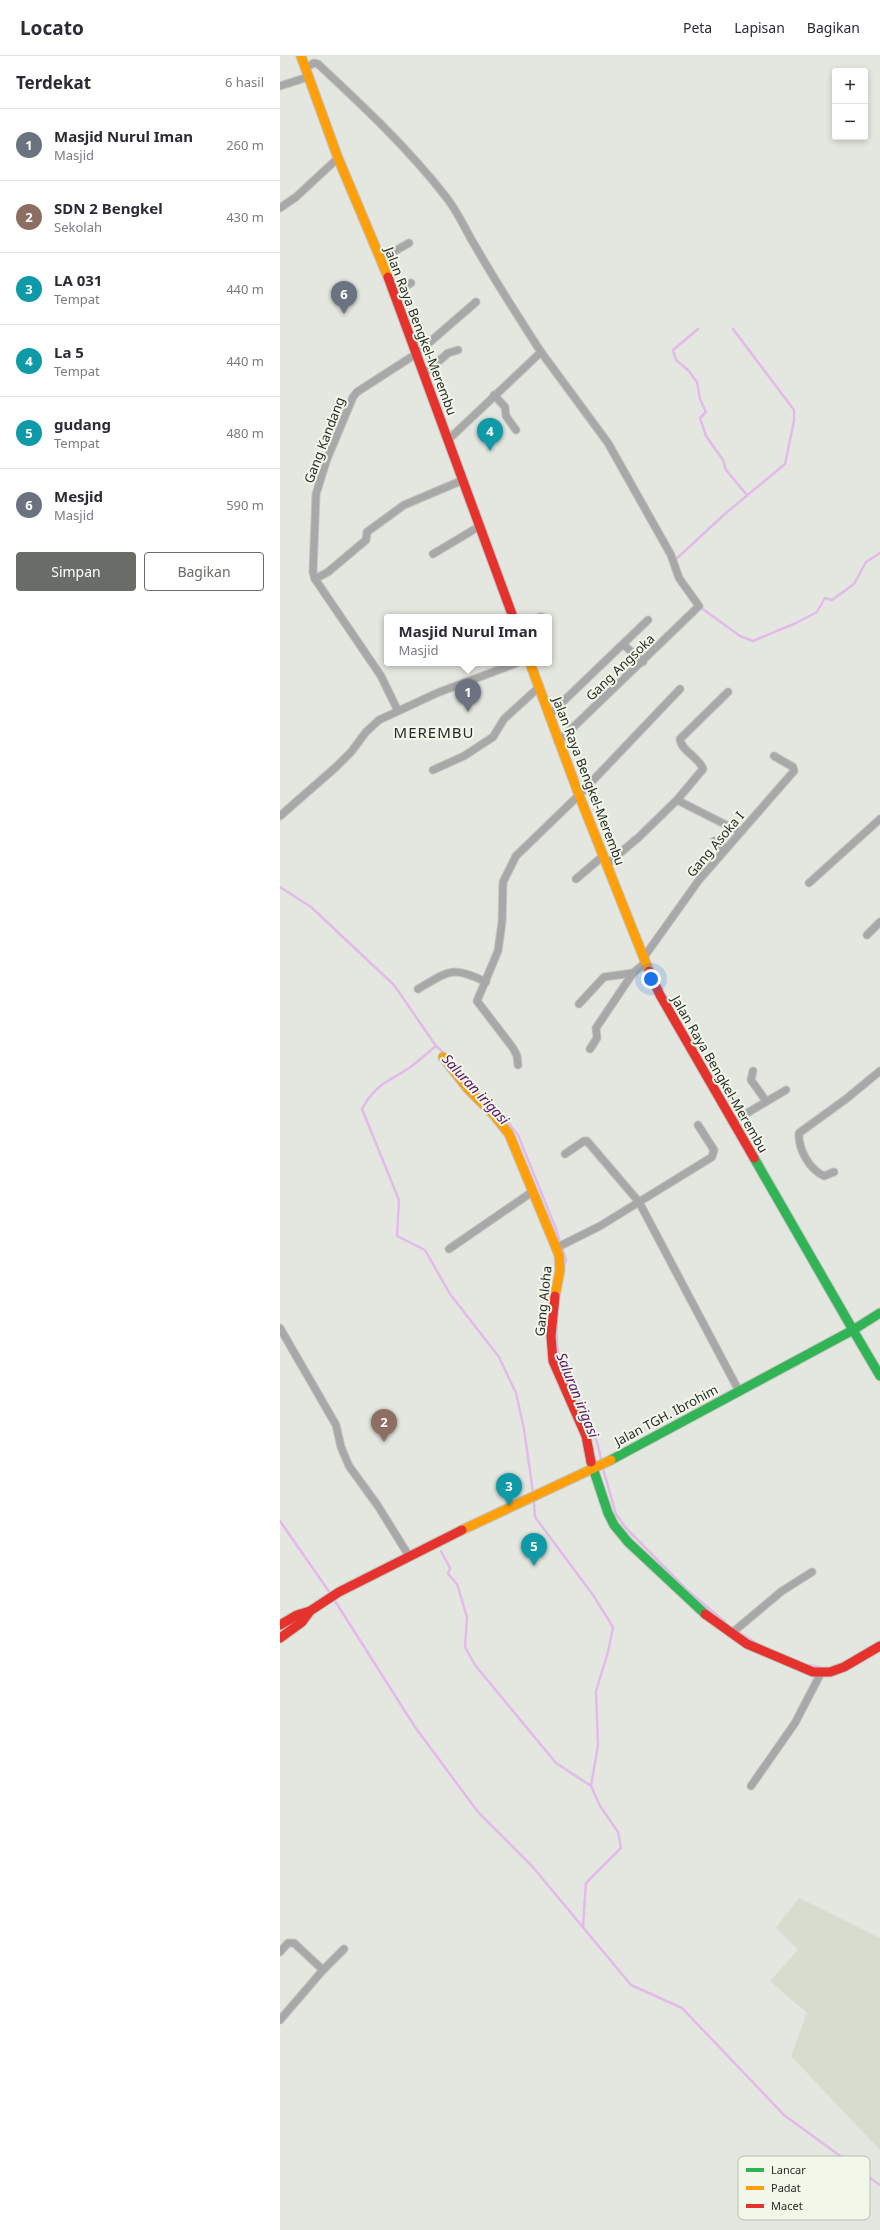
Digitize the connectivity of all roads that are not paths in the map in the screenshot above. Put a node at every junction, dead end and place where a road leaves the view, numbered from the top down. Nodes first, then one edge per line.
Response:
1 (301, 56) edge
2 (306, 72) junction
3 (280, 86) edge
4 (338, 158) junction
5 (281, 206) edge
6 (409, 243) dead end
7 (381, 259) junction
8 (411, 283) dead end
9 (393, 293) junction
10 (476, 302) dead end
11 (458, 350) dead end
12 (541, 352) junction
13 (416, 354) junction
14 (424, 374) junction
15 (494, 395) junction
16 (516, 430) dead end
17 (448, 440) junction
18 (464, 480) junction
19 (480, 526) junction
20 (433, 554) dead end
21 (315, 580) junction
22 (512, 614) edge
23 (648, 620) dead end
24 (624, 645) junction
25 (643, 662) junction
26 (509, 666) edge
27 (531, 666) edge
28 (538, 688) junction
29 (680, 689) dead end
30 (728, 692) dead end
31 (398, 711) junction
32 (549, 715) junction
33 (558, 742) junction
34 (774, 756) dead end
35 (433, 770) dead end
36 (579, 795) junction
37 (677, 800) junction
38 (280, 816) edge
39 (880, 819) edge
40 (740, 832) junction
41 (714, 842) dead end
42 (726, 849) junction
43 (605, 860) junction
44 (576, 879) dead end
45 (809, 883) dead end
46 (880, 922) edge
47 (867, 934) dead end
48 (644, 960) junction
49 (633, 973) junction
50 (486, 982) junction
51 (418, 989) dead end
52 (579, 1004) dead end
53 (590, 1049) dead end
54 (443, 1057) dead end
55 (518, 1065) dead end
56 (753, 1071) dead end
57 (880, 1071) edge
58 (786, 1090) dead end
59 (766, 1101) junction
60 (732, 1122) junction
61 (698, 1125) dead end
62 (565, 1154) dead end
63 (834, 1172) dead end
64 (532, 1192) junction
65 (639, 1202) junction
66 (559, 1246) junction
67 (449, 1249) dead end
68 (880, 1313) edge
69 (280, 1328) edge
70 (853, 1330) junction
71 (880, 1376) edge
72 (738, 1392) junction
73 (595, 1468) junction
74 (409, 1556) junction
75 (812, 1572) dead end
76 (310, 1610) junction
77 (280, 1625) edge
78 (733, 1631) junction
79 (280, 1638) edge
80 (880, 1646) edge
81 (821, 1673) junction
82 (751, 1786) dead end
83 (344, 1949) dead end
84 (280, 1952) edge
85 (323, 1970) junction
86 (280, 2020) edge

1 - 2 main road, Jalan Raya Bengkel-Merembu
2 - 3 street
2 - 4 main road, Jalan Raya Bengkel-Merembu
2 - 12 street
4 - 5 street
4 - 7 main road, Jalan Raya Bengkel-Merembu
6 - 7 street
7 - 9 main road, Jalan Raya Bengkel-Merembu
8 - 9 street
9 - 13 main road, Jalan Raya Bengkel-Merembu
10 - 13 street, Gang Kandang
11 - 14 street
12 - 15 street
12 - 25 street, Gang Angsoka
13 - 14 main road, Jalan Raya Bengkel-Merembu
13 - 21 street, Gang Kandang
14 - 17 main road, Jalan Raya Bengkel-Merembu
15 - 16 street
15 - 17 street
17 - 18 main road, Jalan Raya Bengkel-Merembu
18 - 19 main road, Jalan Raya Bengkel-Merembu
18 - 21 street
19 - 20 street
19 - 22 main road, Jalan Raya Bengkel-Merembu
21 - 31 street
23 - 24 street
24 - 25 street
24 - 32 street
25 - 33 street, Gang Angsoka
26 - 31 street
27 - 28 main road, Jalan Raya Bengkel-Merembu
28 - 32 main road, Jalan Raya Bengkel-Merembu
28 - 35 street
29 - 36 street
30 - 37 street
31 - 38 street
32 - 33 main road, Jalan Raya Bengkel-Merembu
33 - 36 main road, Jalan Raya Bengkel-Merembu
34 - 40 street, Gang Asoka I
36 - 43 main road, Jalan Raya Bengkel-Merembu
36 - 50 street
37 - 40 street
37 - 43 street
39 - 45 street
40 - 42 street, Gang Asoka I
41 - 42 street
42 - 48 street, Gang Asoka I
43 - 44 street
43 - 48 main road, Jalan Raya Bengkel-Merembu
46 - 47 street
48 - 49 street, Gang Asoka I
48 - 60 main road, Jalan Raya Bengkel-Merembu
49 - 52 street
49 - 53 street, Gang Asoka I
50 - 51 street
50 - 55 street
54 - 64 main road, Gang Aloha
56 - 59 street
57 - 63 street
58 - 59 street
59 - 60 street
60 - 70 main road, Jalan Raya Bengkel-Merembu
61 - 65 street
62 - 65 street
64 - 66 main road, Gang Aloha
64 - 67 street
65 - 66 street
65 - 72 street
66 - 73 main road, Gang Aloha
68 - 70 main road, Jalan TGH. Ibrohim
69 - 74 street
70 - 71 main road, Jalan Raya Bengkel-Merembu
70 - 72 main road, Jalan TGH. Ibrohim
72 - 73 main road, Jalan TGH. Ibrohim
73 - 74 main road, Jalan TGH. Ibrohim
73 - 78 main road, Gang Aloha
74 - 76 main road, Jalan TGH. Ibrohim
75 - 78 street
76 - 77 main road
76 - 79 main road
78 - 81 main road, Gang Aloha
80 - 81 main road
81 - 82 street
83 - 85 street
84 - 85 street
85 - 86 street

